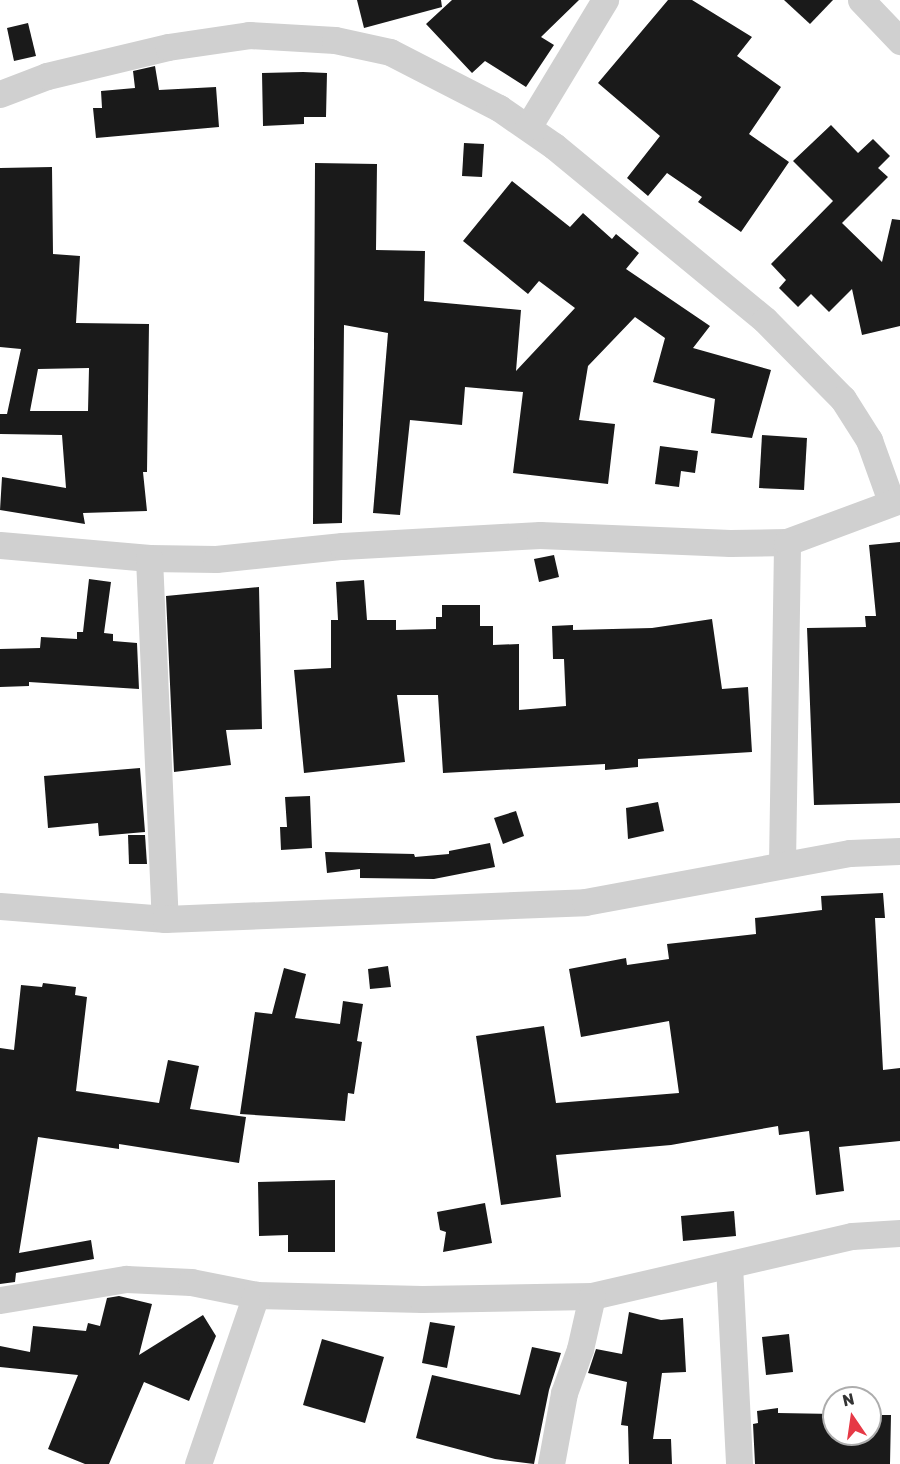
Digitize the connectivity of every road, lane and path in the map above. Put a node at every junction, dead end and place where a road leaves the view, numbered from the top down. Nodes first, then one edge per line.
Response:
1 (605, 0) edge
2 (861, 0) edge
3 (900, 42) edge
4 (0, 94) edge
5 (528, 127) junction
6 (895, 501) edge
7 (787, 542) junction
8 (0, 545) edge
9 (149, 558) junction
10 (900, 851) edge
11 (782, 864) junction
12 (0, 906) edge
13 (165, 919) junction
14 (900, 1233) edge
15 (729, 1264) junction
16 (256, 1295) junction
17 (592, 1296) junction
18 (0, 1300) edge
19 (198, 1464) edge
20 (551, 1464) edge
21 (739, 1464) edge

1 - 5 street
2 - 3 street
4 - 5 street
5 - 6 street
6 - 7 street
7 - 9 street
7 - 11 street
8 - 9 street
9 - 13 street
10 - 11 street
11 - 13 street
12 - 13 street
14 - 15 street
15 - 17 street
15 - 21 street
16 - 17 street
16 - 18 street
16 - 19 street
17 - 20 street

